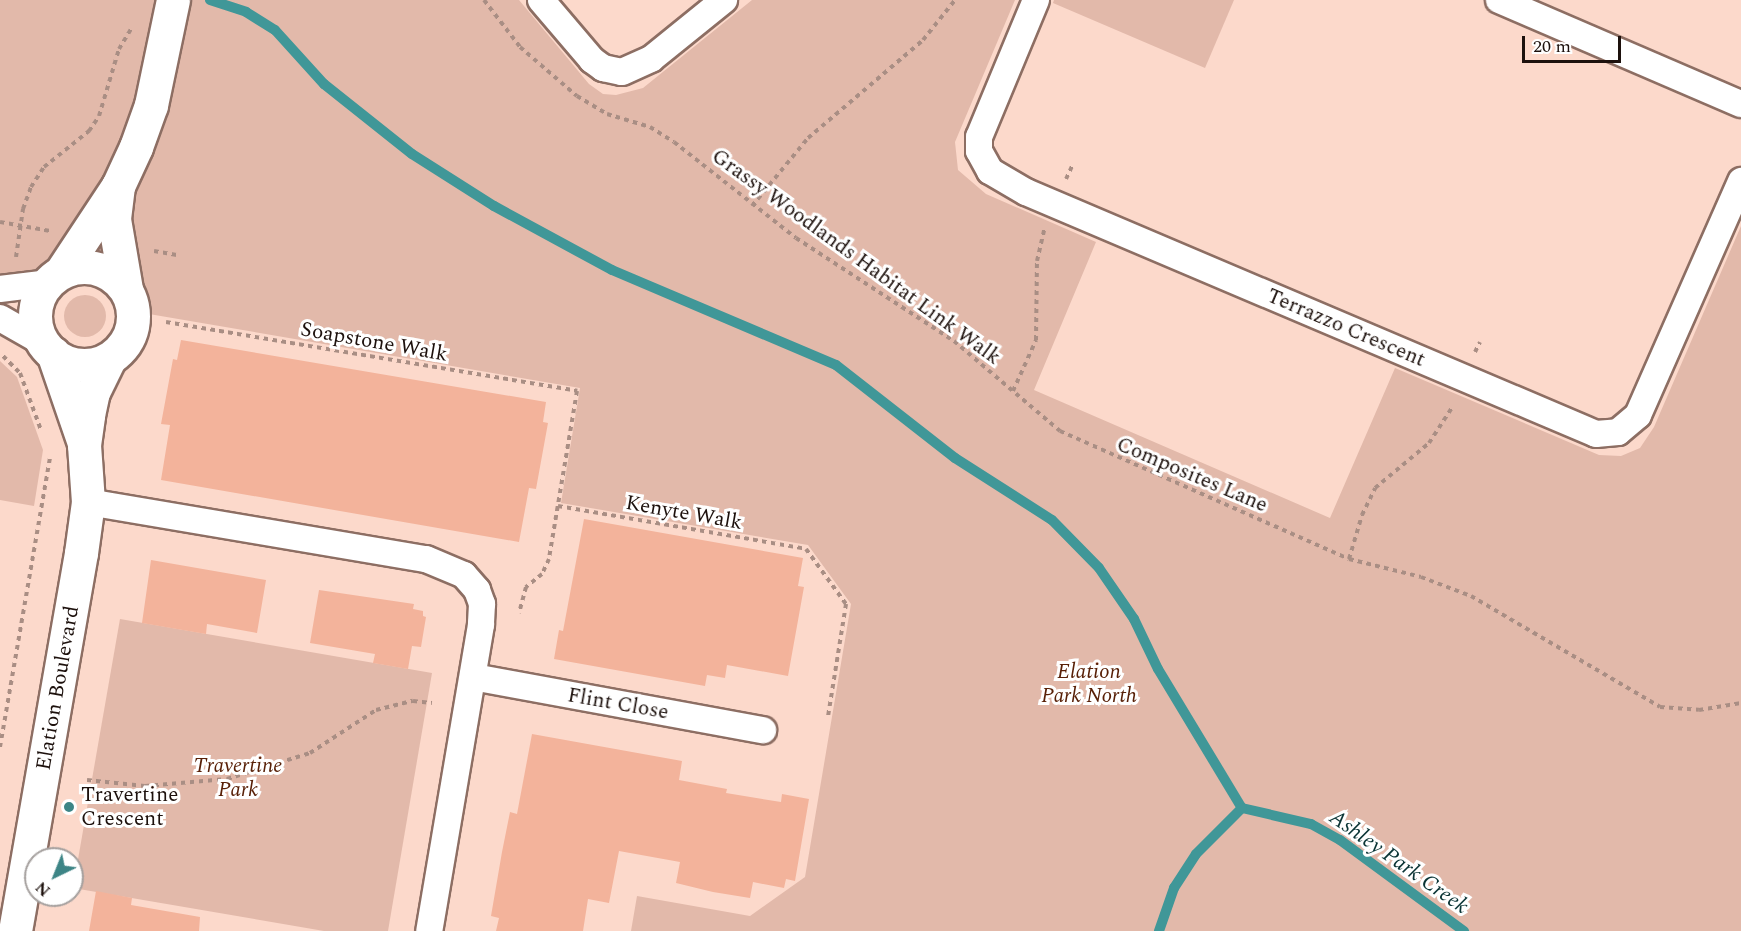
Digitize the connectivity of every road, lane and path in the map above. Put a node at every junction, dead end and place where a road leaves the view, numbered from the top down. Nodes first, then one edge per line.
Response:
1 (484, 0) edge
2 (541, 0) edge
3 (724, 0) edge
4 (955, 0) edge
5 (1036, 0) edge
6 (1499, 0) edge
7 (170, 13) edge
8 (133, 27) dead end
9 (1741, 104) edge
10 (1072, 166) dead end
11 (1741, 181) edge
12 (118, 186) junction
13 (1055, 204) junction
14 (752, 206) junction
15 (54, 277) junction
16 (6, 289) edge
17 (126, 289) junction
18 (0, 318) edge
19 (166, 322) dead end
20 (1480, 342) dead end
21 (48, 348) junction
22 (0, 353) edge
23 (109, 359) junction
24 (1464, 379) junction
25 (1013, 392) junction
26 (43, 435) dead end
27 (84, 445) junction
28 (50, 455) dead end
29 (88, 502) junction
30 (558, 506) junction
31 (1349, 559) junction
32 (519, 613) dead end
33 (473, 678) junction
34 (432, 703) dead end
35 (1741, 703) edge
36 (828, 717) dead end
37 (763, 730) dead end
38 (0, 747) edge
39 (87, 780) dead end
40 (15, 931) edge
41 (429, 931) edge

1 - 14 path, Grassy Woodlands Habitat Link Walk
2 - 3 street
4 - 14 path
5 - 13 street, Terrazzo Crescent
6 - 9 street
7 - 12 street
8 - 16 path
10 - 13 path
11 - 24 street, Terrazzo Crescent
12 - 15 street
12 - 17 street
13 - 24 street, Terrazzo Crescent
13 - 25 path
14 - 25 path, Grassy Woodlands Habitat Link Walk
15 - 16 street
15 - 17 street
15 - 21 street
17 - 23 street
18 - 21 street
19 - 30 path, Soapstone Walk
20 - 24 path
21 - 23 street
21 - 27 street, Elation Boulevard
22 - 26 path
23 - 27 street, Elation Boulevard
24 - 31 path
25 - 31 path, Composites Lane
27 - 29 street, Elation Boulevard
28 - 38 path
29 - 33 street
29 - 40 street, Elation Boulevard
30 - 32 path
30 - 36 path, Kenyte Walk
31 - 35 path
33 - 37 street, Flint Close
33 - 41 street
34 - 39 path

